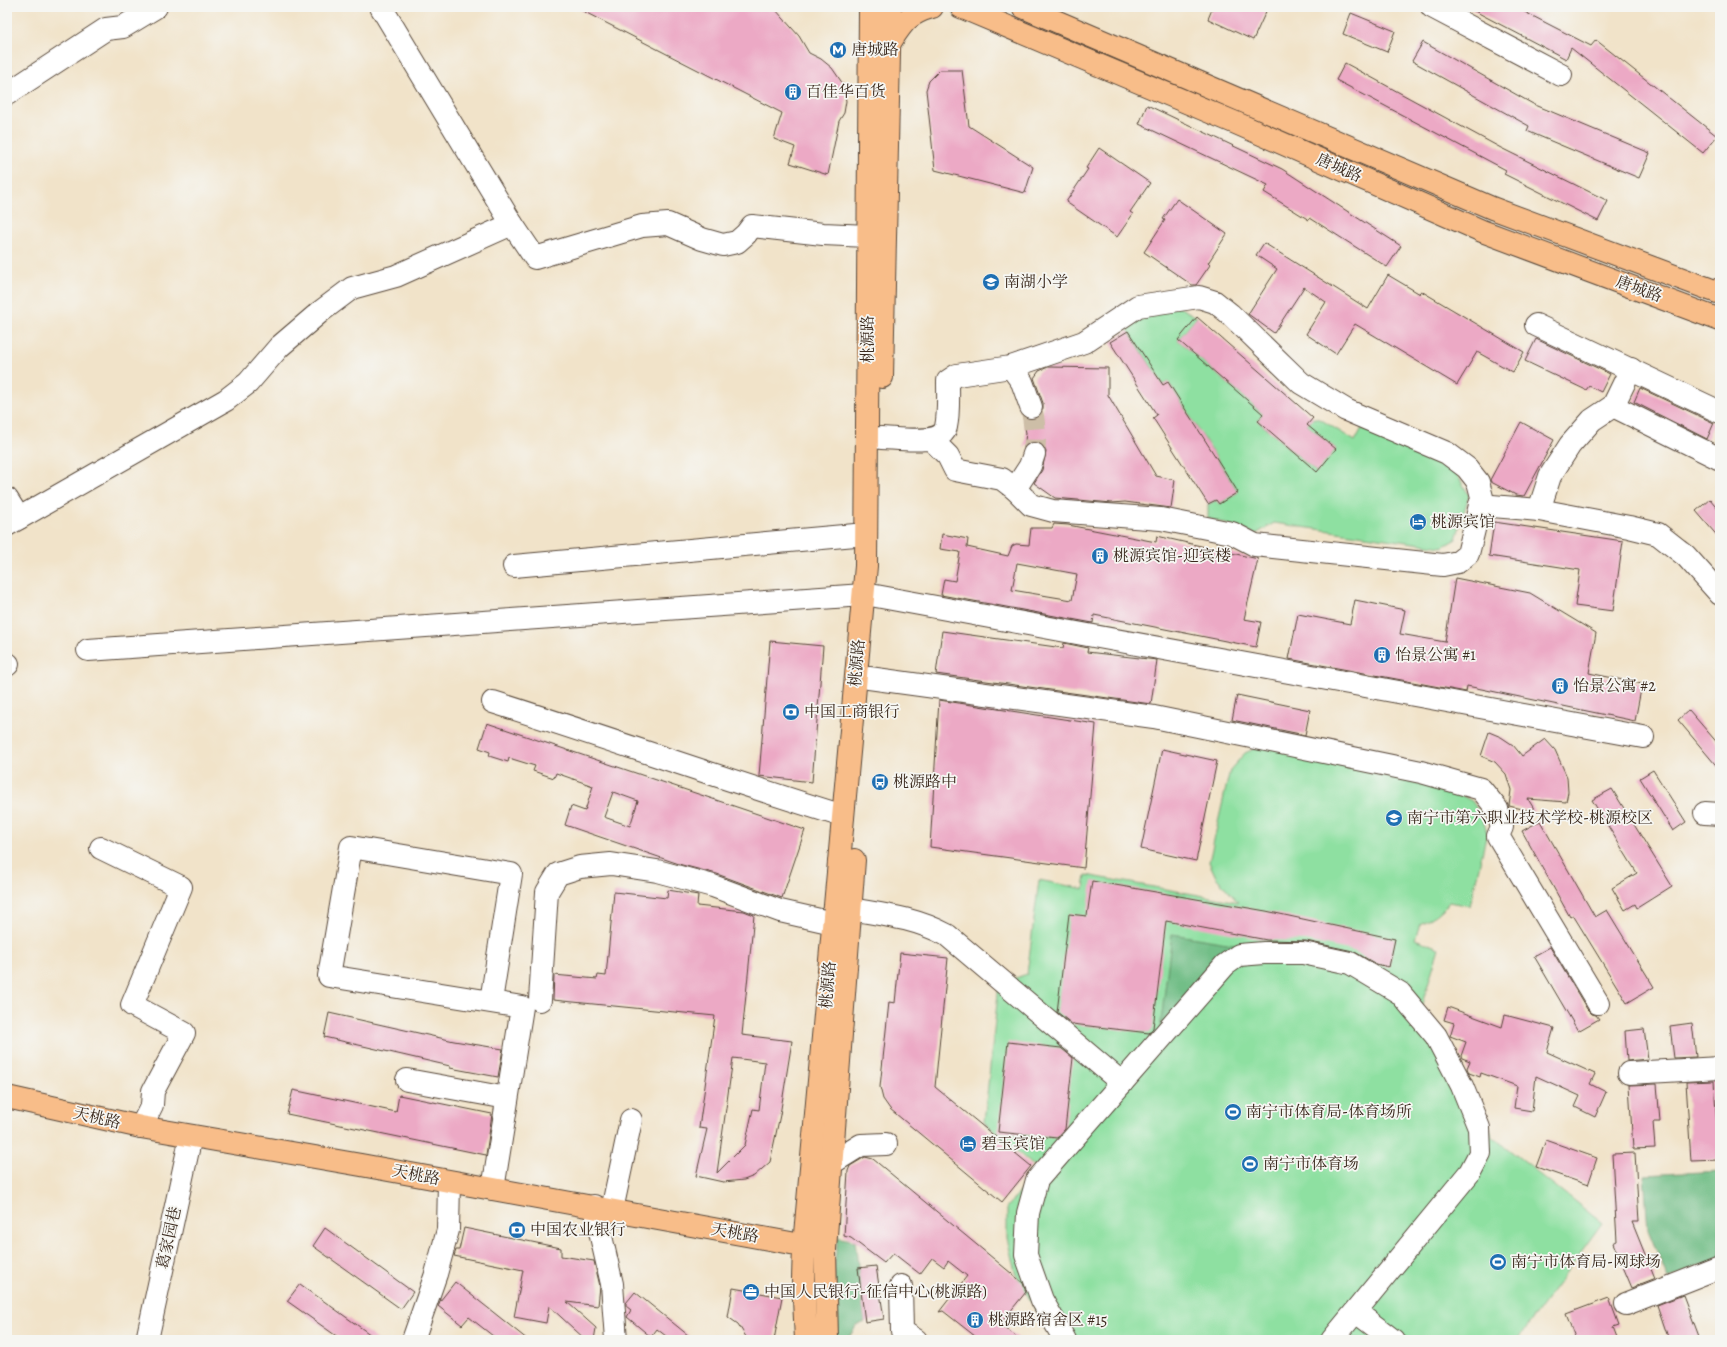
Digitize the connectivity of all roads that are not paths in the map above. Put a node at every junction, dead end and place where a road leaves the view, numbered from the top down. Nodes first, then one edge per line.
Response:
1 (156, 7) edge
2 (381, 7) edge
3 (860, 7) edge
4 (870, 7) edge
5 (890, 7) edge
6 (932, 7) edge
7 (961, 7) edge
8 (1023, 7) edge
9 (1432, 7) edge
10 (870, 31) junction
11 (889, 44) junction
12 (1561, 75) dead end
13 (7, 94) edge
14 (512, 224) junction
15 (868, 236) junction
16 (1720, 293) edge
17 (1720, 320) edge
18 (1536, 325) dead end
19 (1011, 367) junction
20 (1631, 370) junction
21 (1613, 406) junction
22 (1031, 407) tunnel mouth
23 (1720, 412) edge
24 (881, 438) junction
25 (932, 440) junction
26 (1034, 454) tunnel mouth
27 (1720, 459) edge
28 (1015, 489) junction
29 (7, 499) edge
30 (1480, 505) junction
31 (1539, 510) junction
32 (13, 522) edge
33 (866, 534) junction
34 (514, 566) dead end
35 (1720, 594) edge
36 (869, 596) junction
37 (88, 650) dead end
38 (869, 678) junction
39 (493, 702) dead end
40 (1643, 738) dead end
41 (843, 816) junction
42 (101, 848) dead end
43 (850, 909) junction
44 (833, 923) junction
45 (540, 1000) dead end
46 (491, 1001) junction
47 (1598, 1002) dead end
48 (1720, 1068) edge
49 (1629, 1073) dead end
50 (407, 1080) dead end
51 (1122, 1083) junction
52 (7, 1097) edge
53 (507, 1098) junction
54 (631, 1120) dead end
55 (142, 1128) junction
56 (191, 1136) junction
57 (886, 1144) dead end
58 (832, 1163) junction
59 (449, 1182) junction
60 (493, 1189) junction
61 (603, 1208) junction
62 (804, 1245) junction
63 (825, 1249) junction
64 (1720, 1267) edge
65 (901, 1286) dead end
66 (1626, 1304) dead end
67 (1356, 1312) junction
68 (147, 1340) edge
69 (413, 1340) edge
70 (616, 1340) edge
71 (806, 1340) edge
72 (827, 1340) edge
73 (916, 1340) edge
74 (1065, 1340) edge
75 (1332, 1340) edge
76 (1393, 1340) edge

1 - 13 street
2 - 14 street
3 - 10 main road
4 - 10 main road, 桃源路
5 - 11 main road, 桃源路
6 - 11 main road
7 - 17 main road, 唐城路
8 - 16 main road, 唐城路
9 - 12 street
10 - 15 main road, 桃源路
11 - 24 main road, 桃源路
14 - 15 street
14 - 32 street
15 - 33 main road, 桃源路
18 - 20 street
19 - 22 street
19 - 25 street
19 - 30 street
20 - 21 street
20 - 23 street
21 - 27 street
21 - 31 street
24 - 25 street
24 - 36 main road, 桃源路
25 - 28 street
26 - 28 street
28 - 30 street
29 - 32 street
30 - 31 street
31 - 35 street
33 - 34 street
33 - 36 main road, 桃源路
36 - 37 street
36 - 38 main road, 桃源路
36 - 40 street
36 - 41 main road, 桃源路
38 - 43 main road, 桃源路
38 - 47 street
39 - 41 street
41 - 44 main road, 桃源路
42 - 55 street
43 - 51 street
43 - 58 main road, 桃源路
44 - 45 street
44 - 62 main road, 桃源路
46 - 46 street
46 - 53 street
48 - 49 street
50 - 53 street
51 - 67 street
51 - 74 street
52 - 55 main road, 天桃路
53 - 60 street
54 - 61 street
55 - 56 main road, 天桃路
56 - 59 main road, 天桃路
56 - 68 street, 葛家园巷
57 - 58 street
58 - 63 main road, 桃源路
59 - 60 main road, 天桃路
59 - 69 street
60 - 61 main road, 天桃路
61 - 62 main road, 天桃路
61 - 70 street
62 - 63 main road, 天桃路
62 - 71 main road, 桃源路
63 - 72 main road, 桃源路
64 - 66 street
65 - 73 street
67 - 75 street
67 - 76 street

